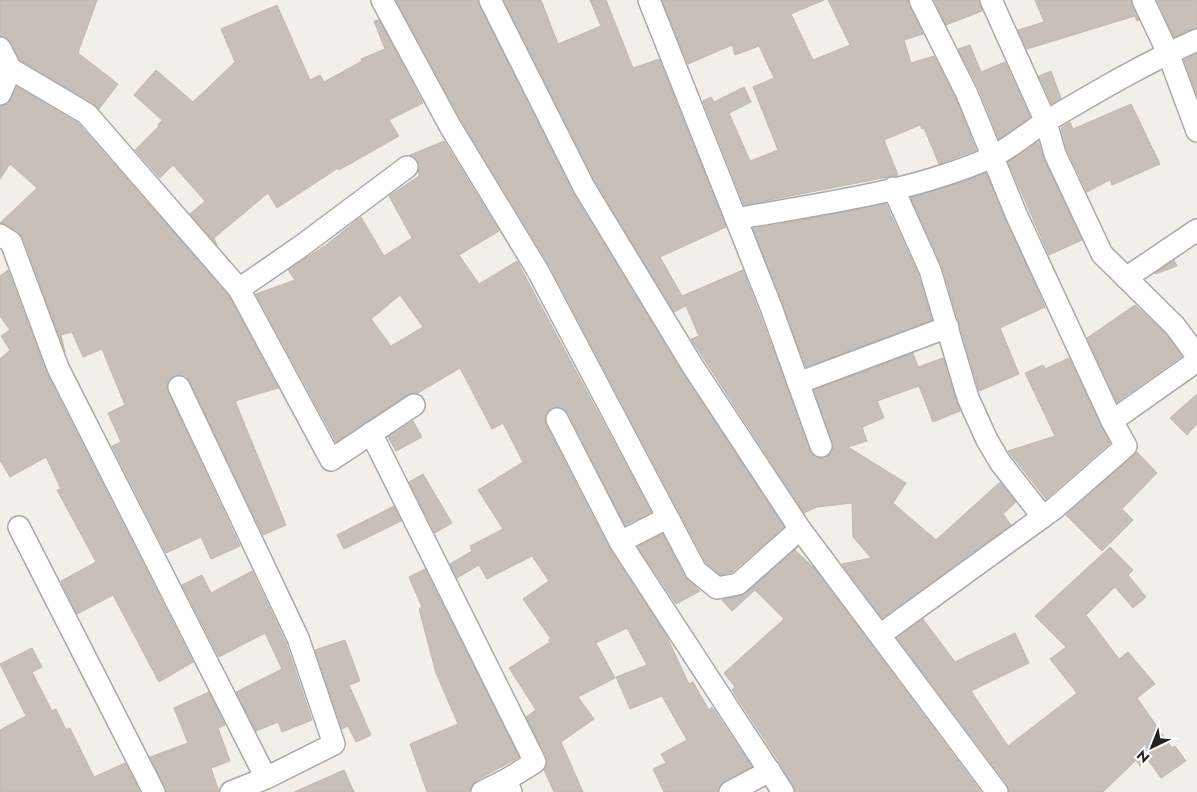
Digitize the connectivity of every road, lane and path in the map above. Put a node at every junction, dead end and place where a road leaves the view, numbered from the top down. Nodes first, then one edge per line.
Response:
1 (382, 0) edge
2 (490, 0) edge
3 (649, 0) edge
4 (920, 0) edge
5 (991, 0) edge
6 (1143, 0) edge
7 (1197, 40) edge
8 (0, 48) edge
9 (1168, 53) junction
10 (11, 70) junction
11 (0, 94) edge
12 (1046, 122) junction
13 (1197, 131) edge
14 (993, 156) junction
15 (407, 167) dead end
16 (893, 188) junction
17 (736, 219) junction
18 (1197, 230) edge
19 (0, 235) edge
20 (1126, 278) junction
21 (238, 289) junction
22 (948, 327) junction
23 (1197, 356) edge
24 (1197, 361) edge
25 (798, 383) junction
26 (179, 387) dead end
27 (414, 405) dead end
28 (557, 419) dead end
29 (1112, 421) junction
30 (371, 433) junction
31 (821, 446) dead end
32 (1044, 517) junction
33 (667, 518) junction
34 (19, 527) dead end
35 (800, 529) junction
36 (620, 542) junction
37 (880, 635) junction
38 (770, 771) junction
39 (266, 778) junction
40 (508, 786) edge
41 (154, 792) edge
42 (231, 792) edge
43 (482, 792) edge
44 (730, 792) edge
45 (783, 792) edge
46 (997, 792) edge

1 - 33 street
2 - 35 street
3 - 17 street
4 - 14 street
5 - 12 street
6 - 9 street
7 - 9 street
8 - 10 street
9 - 12 street
9 - 13 street
10 - 11 street
10 - 21 street
12 - 14 street
12 - 20 street
14 - 16 street
14 - 29 street
15 - 21 street
16 - 17 street
16 - 22 street
17 - 25 street
18 - 20 street
19 - 39 street
20 - 23 street
21 - 30 street
22 - 25 street
22 - 32 street
24 - 29 street
25 - 31 street
26 - 39 street
27 - 30 street
28 - 36 street
29 - 32 street
30 - 40 street
32 - 37 street
33 - 35 street
33 - 36 street
34 - 41 street
35 - 37 street
36 - 38 street
37 - 46 street
38 - 44 street
38 - 45 street
39 - 42 street
40 - 43 street

